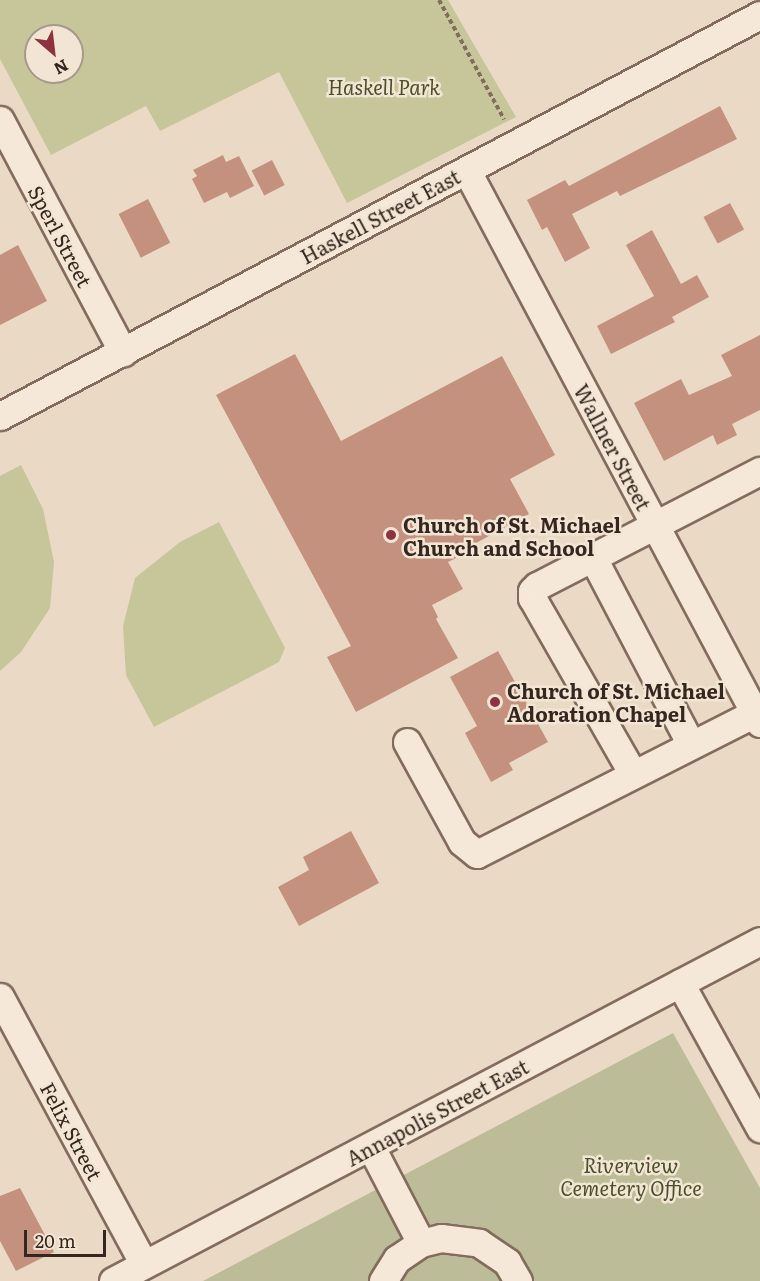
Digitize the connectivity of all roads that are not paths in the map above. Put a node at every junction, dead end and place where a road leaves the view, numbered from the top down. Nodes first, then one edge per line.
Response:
1 (760, 15) edge
2 (0, 120) edge
3 (467, 171) junction
4 (123, 352) junction
5 (0, 416) edge
6 (760, 471) edge
7 (656, 526) junction
8 (593, 558) junction
9 (757, 718) edge
10 (407, 742) dead end
11 (690, 745) junction
12 (633, 774) junction
13 (760, 941) edge
14 (680, 983) junction
15 (0, 997) edge
16 (760, 1128) edge
17 (371, 1147) junction
18 (421, 1243) junction
19 (144, 1264) junction
20 (113, 1281) edge
21 (383, 1281) edge
22 (518, 1281) edge

1 - 3 street, Haskell Street East
2 - 4 street, Sperl Street
3 - 4 street, Haskell Street East
3 - 7 street, Wallner Street
4 - 5 street, Haskell Street East
6 - 7 street
7 - 8 street
7 - 9 street, Wallner Street
8 - 11 street
8 - 12 street
9 - 11 street
10 - 12 street
11 - 12 street
13 - 14 street, Annapolis Street East
14 - 16 street
14 - 17 street, Annapolis Street East
15 - 19 street, Felix Street
17 - 18 street
17 - 19 street, Annapolis Street East
18 - 21 street
18 - 22 street
19 - 20 street, Annapolis Street East

